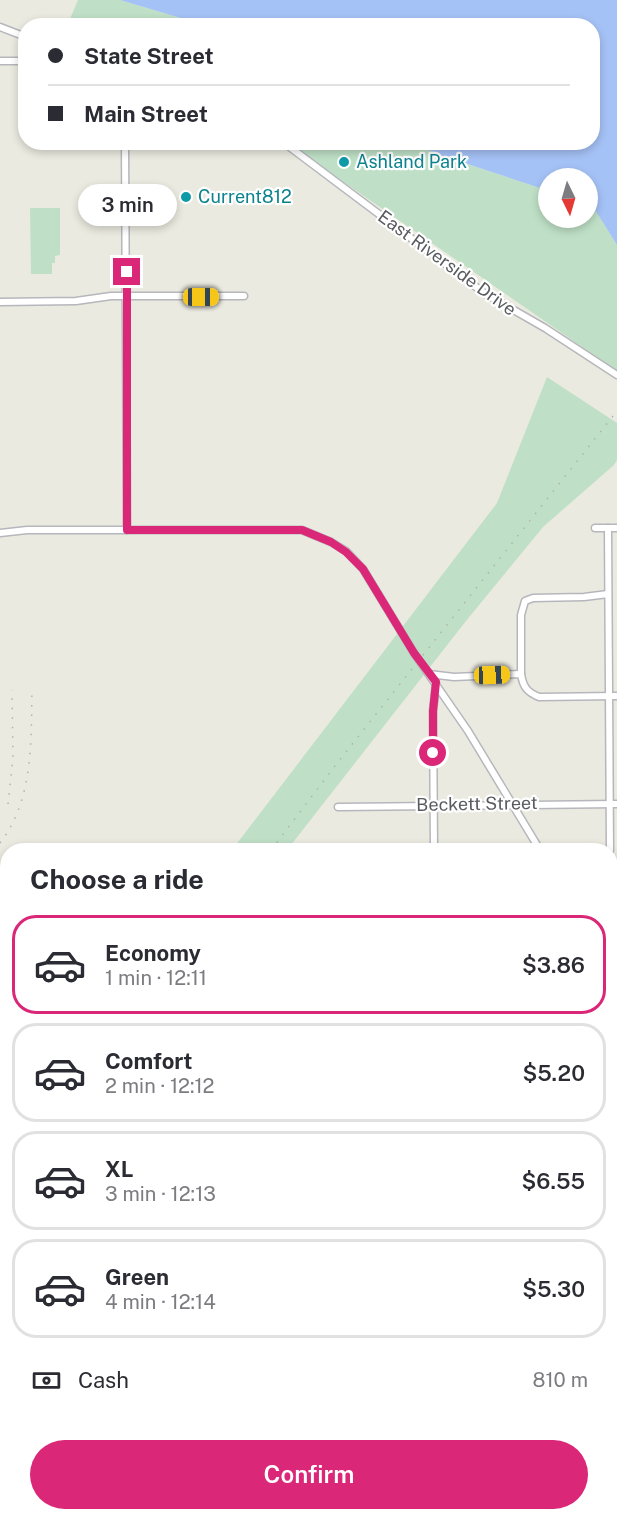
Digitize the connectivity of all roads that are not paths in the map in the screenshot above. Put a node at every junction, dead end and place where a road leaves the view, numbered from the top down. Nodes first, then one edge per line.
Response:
1 (0, 27) edge
2 (18, 34) edge
3 (0, 61) edge
4 (18, 61) edge
5 (125, 150) edge
6 (294, 150) edge
7 (244, 296) dead end
8 (127, 297) junction
9 (0, 302) edge
10 (617, 375) edge
11 (596, 528) dead end
12 (608, 528) junction
13 (617, 528) edge
14 (127, 530) junction
15 (0, 533) edge
16 (608, 594) junction
17 (429, 674) junction
18 (521, 674) junction
19 (436, 682) junction
20 (613, 696) edge
21 (434, 804) junction
22 (512, 804) junction
23 (614, 804) edge
24 (338, 807) dead end
25 (434, 843) edge
26 (536, 843) edge
27 (611, 843) edge

1 - 2 street
3 - 4 street
5 - 8 street
6 - 10 street, East Riverside Drive
7 - 8 street
8 - 9 street
8 - 14 street
11 - 12 street
12 - 13 street
12 - 16 street
14 - 15 street
14 - 17 street
16 - 18 street
16 - 20 street
17 - 18 street
17 - 19 street
18 - 20 street
19 - 21 street
19 - 22 street
20 - 23 street
21 - 22 street, Beckett Street
21 - 24 street, Beckett Street
21 - 25 street
22 - 23 street, Beckett Street
22 - 26 street
23 - 27 street

